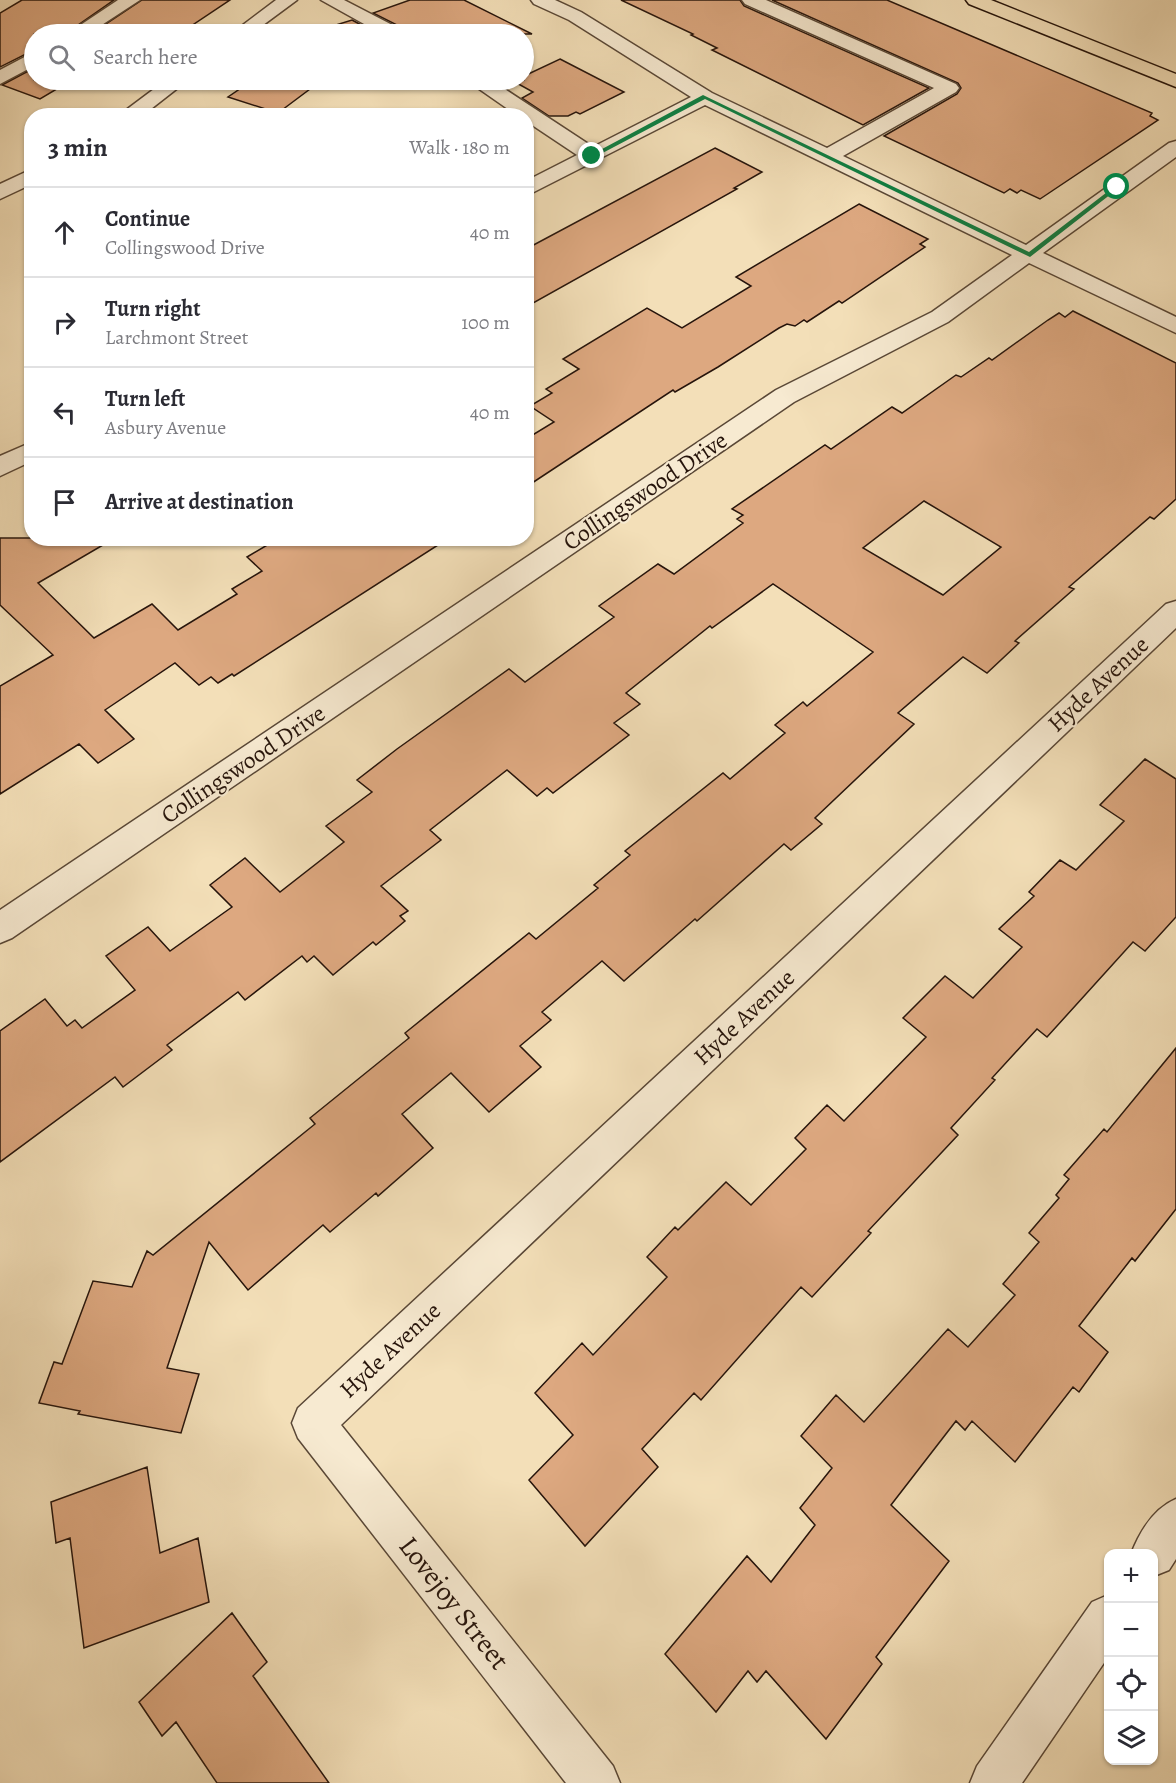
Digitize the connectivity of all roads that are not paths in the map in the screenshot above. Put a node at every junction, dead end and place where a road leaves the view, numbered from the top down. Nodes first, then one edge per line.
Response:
1 (131, 0) edge
2 (288, 0) edge
3 (330, 0) edge
4 (540, 0) edge
5 (751, 0) edge
6 (975, 0) edge
7 (92, 24) edge
8 (254, 24) edge
9 (375, 24) edge
10 (24, 64) edge
11 (0, 78) edge
12 (1176, 81) edge
13 (164, 90) edge
14 (494, 90) edge
15 (705, 97) junction
16 (139, 108) edge
17 (521, 108) edge
18 (534, 117) edge
19 (1176, 147) edge
20 (592, 156) junction
21 (828, 156) junction
22 (24, 180) edge
23 (534, 186) edge
24 (0, 193) edge
25 (1030, 255) junction
26 (1176, 326) edge
27 (24, 454) edge
28 (0, 466) edge
29 (1176, 611) edge
30 (0, 928) edge
31 (313, 1423) joint
32 (1176, 1521) edge
33 (1156, 1549) edge
34 (1104, 1624) edge
35 (596, 1783) edge
36 (994, 1783) edge

1 - 7 street
2 - 8 street
3 - 9 street
4 - 15 street
5 - 21 street
6 - 12 main road
10 - 11 street
13 - 16 street
14 - 17 street
15 - 20 street
15 - 21 street
18 - 20 street
19 - 25 street, Collingswood Drive
20 - 23 street
21 - 25 street
22 - 24 street
25 - 26 street
25 - 30 street, Collingswood Drive
27 - 28 street
29 - 31 street, Hyde Avenue
31 - 35 street, Lovejoy Street
32 - 33 street
34 - 36 street

